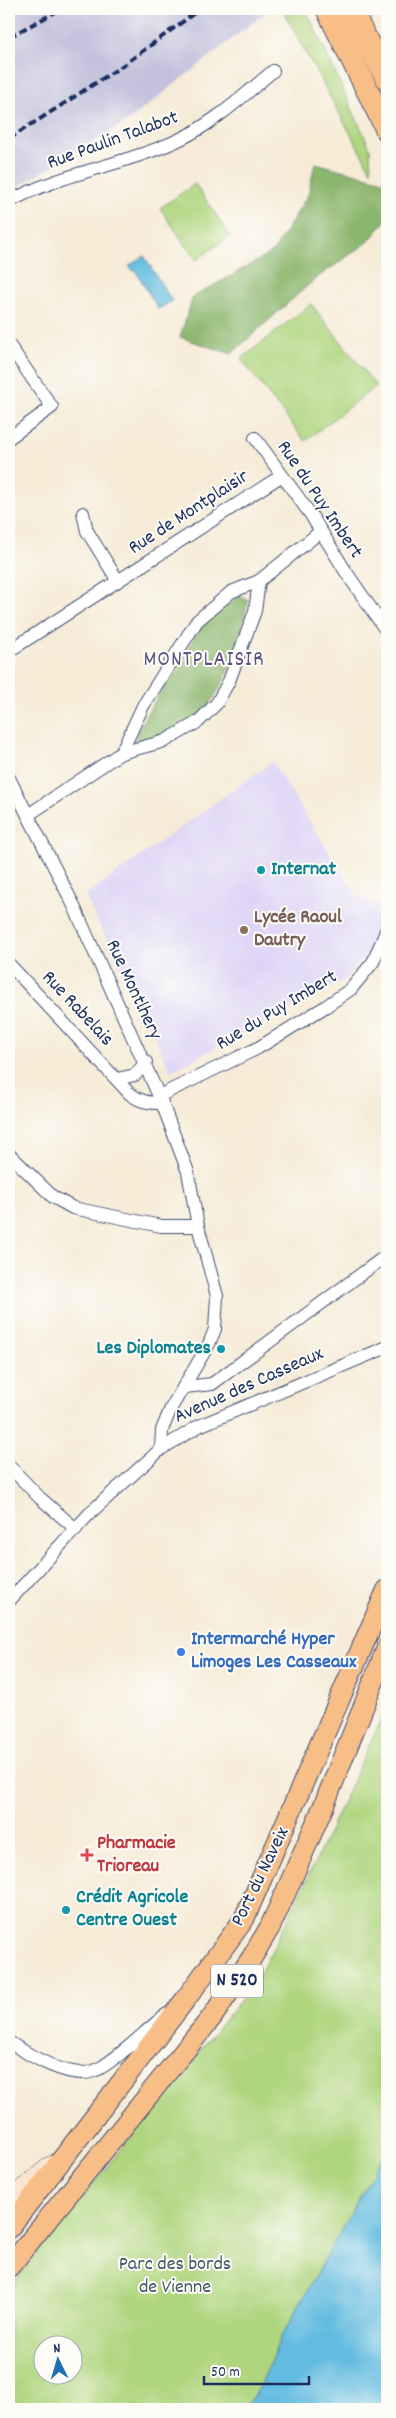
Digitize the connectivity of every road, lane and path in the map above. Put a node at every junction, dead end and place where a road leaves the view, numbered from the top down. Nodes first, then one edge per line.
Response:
1 (327, 9) edge
2 (350, 9) edge
3 (273, 71) dead end
4 (387, 79) edge
5 (387, 130) edge
6 (9, 202) edge
7 (9, 344) edge
8 (9, 438) edge
9 (255, 438) dead end
10 (281, 476) junction
11 (83, 514) dead end
12 (320, 532) junction
13 (118, 581) junction
14 (259, 581) junction
15 (387, 632) edge
16 (9, 651) edge
17 (121, 753) junction
18 (9, 778) edge
19 (28, 815) junction
20 (387, 929) edge
21 (9, 964) edge
22 (146, 1062) junction
23 (117, 1079) junction
24 (161, 1100) junction
25 (9, 1154) edge
26 (198, 1226) junction
27 (387, 1255) edge
28 (387, 1347) edge
29 (185, 1387) junction
30 (161, 1449) junction
31 (9, 1466) edge
32 (76, 1529) junction
33 (387, 1590) edge
34 (9, 1601) edge
35 (387, 1648) edge
36 (185, 2000) junction
37 (9, 2042) edge
38 (67, 2152) junction
39 (9, 2200) edge
40 (9, 2228) edge
41 (9, 2266) edge

1 - 5 highway
2 - 4 highway
3 - 6 street, Rue Paulin Talabot
7 - 8 street
9 - 10 street, Rue du Puy Imbert
10 - 12 street, Rue du Puy Imbert
10 - 13 street, Rue de Montplaisir
11 - 13 street, Rue de Montplaisir
12 - 14 street
12 - 15 street, Rue du Puy Imbert
13 - 16 street, Rue de Montplaisir
14 - 17 street
14 - 17 street
17 - 19 street
18 - 19 street, Rue Montlhery
19 - 22 street, Rue Montlhery
20 - 24 street, Rue du Puy Imbert
21 - 23 street, Rue Rabelais
22 - 23 street
22 - 24 street, Rue Montlhery
23 - 24 street, Rue Rabelais
24 - 26 street, Rue Montlhery
25 - 26 street
26 - 29 street, Rue Montlhery
27 - 29 street
28 - 30 street, Avenue des Casseaux
29 - 30 street, Rue Montlhery
30 - 32 street, Avenue des Casseaux
31 - 32 street
32 - 34 street, Avenue des Casseaux
33 - 36 main road, Port du Naveix / N 520
35 - 41 main road, Port du Naveix / N 520
36 - 37 street
36 - 38 main road, Port du Naveix / N 520
38 - 39 main road
38 - 40 main road, Port du Naveix / N 520

